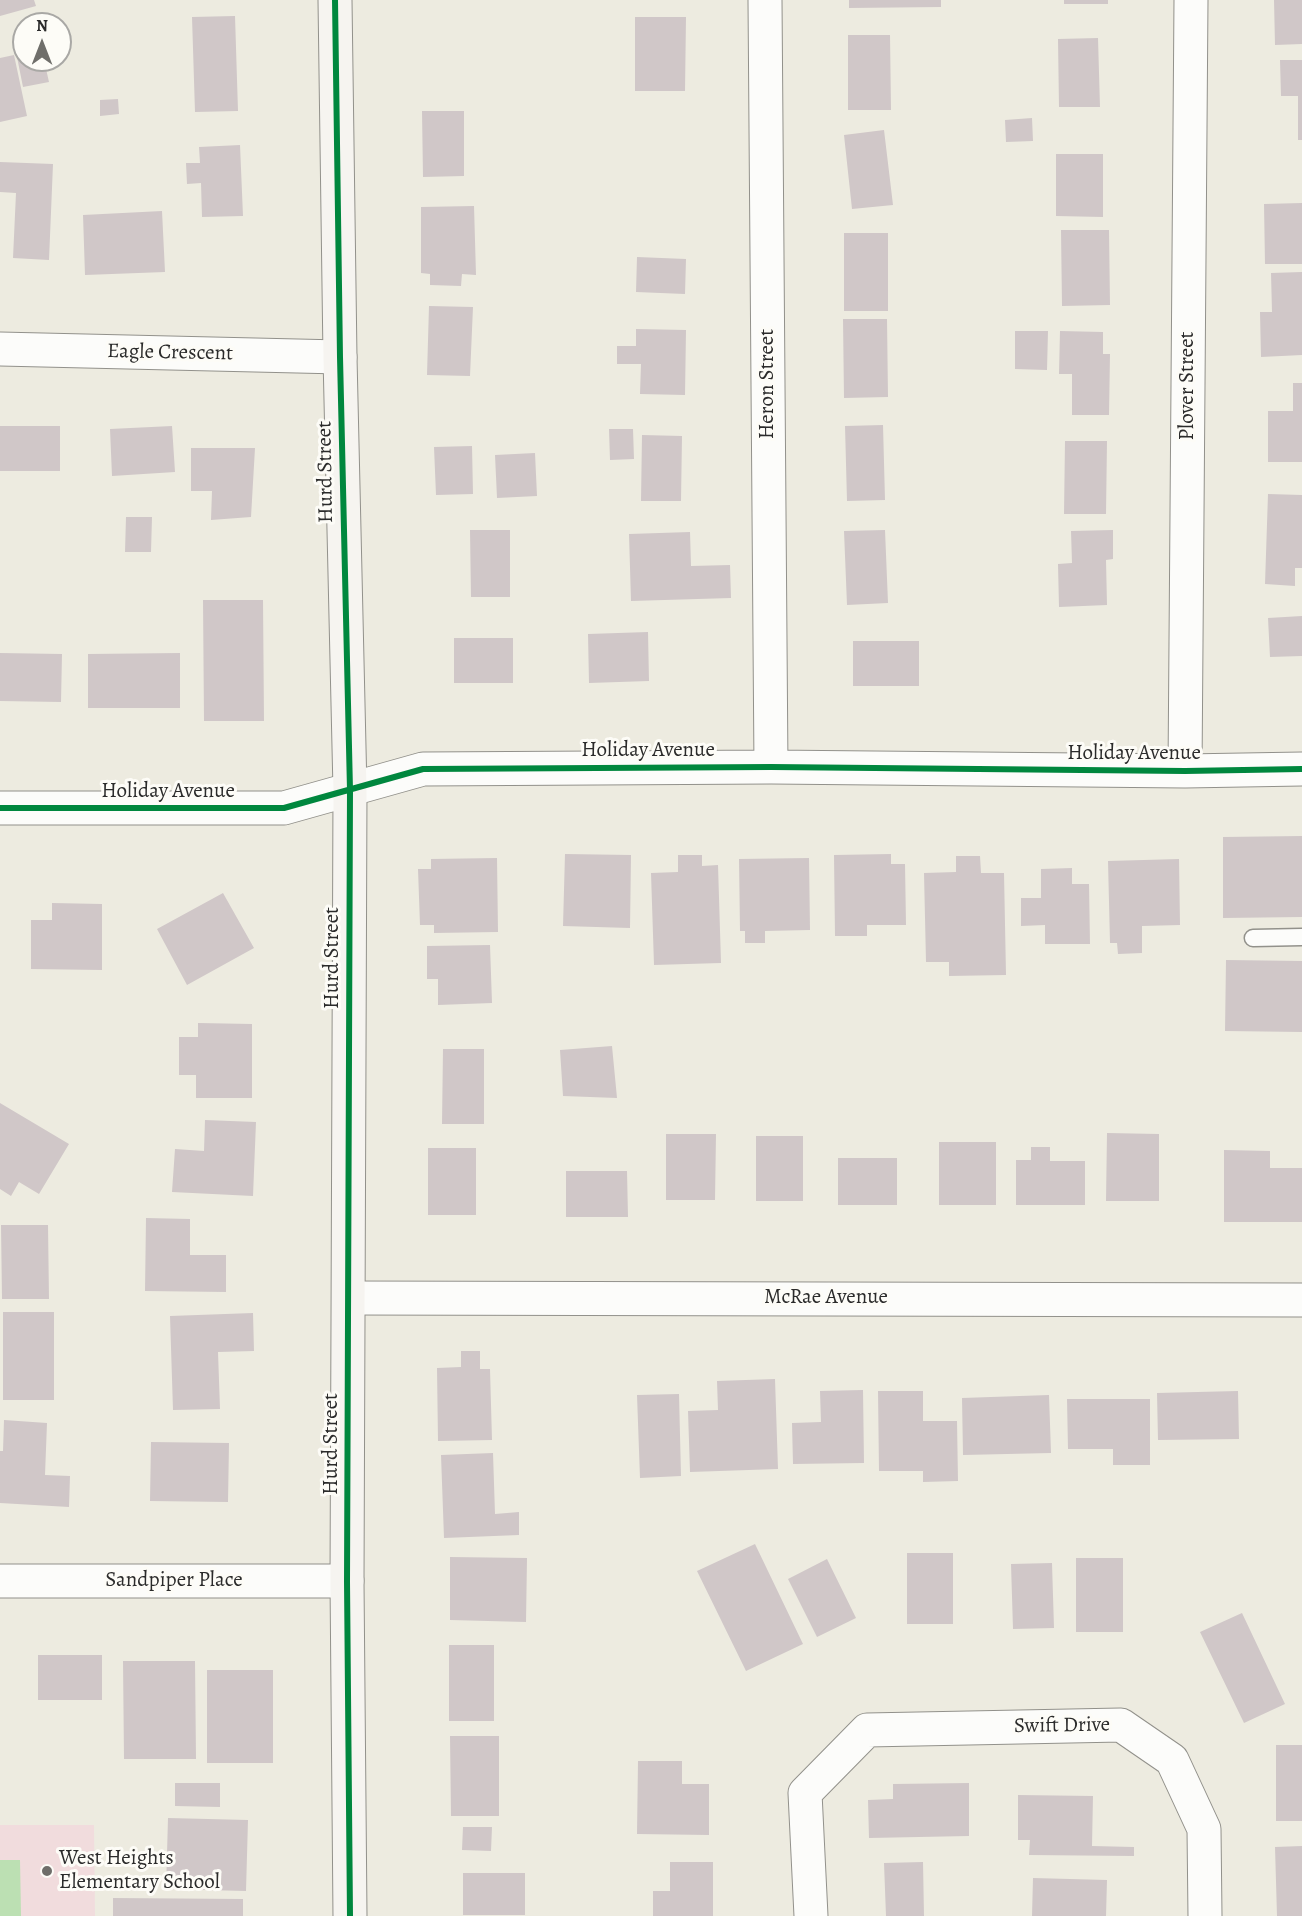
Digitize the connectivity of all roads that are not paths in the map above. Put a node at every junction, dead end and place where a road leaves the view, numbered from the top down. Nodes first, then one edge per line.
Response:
1 (335, 0) edge
2 (765, 0) edge
3 (1191, 0) edge
4 (0, 349) edge
5 (340, 357) junction
6 (771, 767) junction
7 (1302, 769) edge
8 (1185, 771) junction
9 (350, 790) junction
10 (0, 808) edge
11 (1302, 937) edge
12 (1253, 938) dead end
13 (349, 1298) junction
14 (1302, 1300) edge
15 (0, 1581) edge
16 (347, 1581) junction
17 (350, 1916) edge
18 (811, 1916) edge
19 (1205, 1916) edge

1 - 5 street, Hurd Street
2 - 6 street, Heron Street
3 - 8 street, Plover Street
4 - 5 street, Eagle Crescent
5 - 9 street, Hurd Street
6 - 8 street, Holiday Avenue
6 - 9 street, Holiday Avenue
7 - 8 street, Holiday Avenue
9 - 10 street, Holiday Avenue
9 - 13 street, Hurd Street
11 - 12 lane
13 - 14 street, McRae Avenue
13 - 16 street, Hurd Street
15 - 16 street, Sandpiper Place
16 - 17 street, Hurd Street
18 - 19 street, Swift Drive

